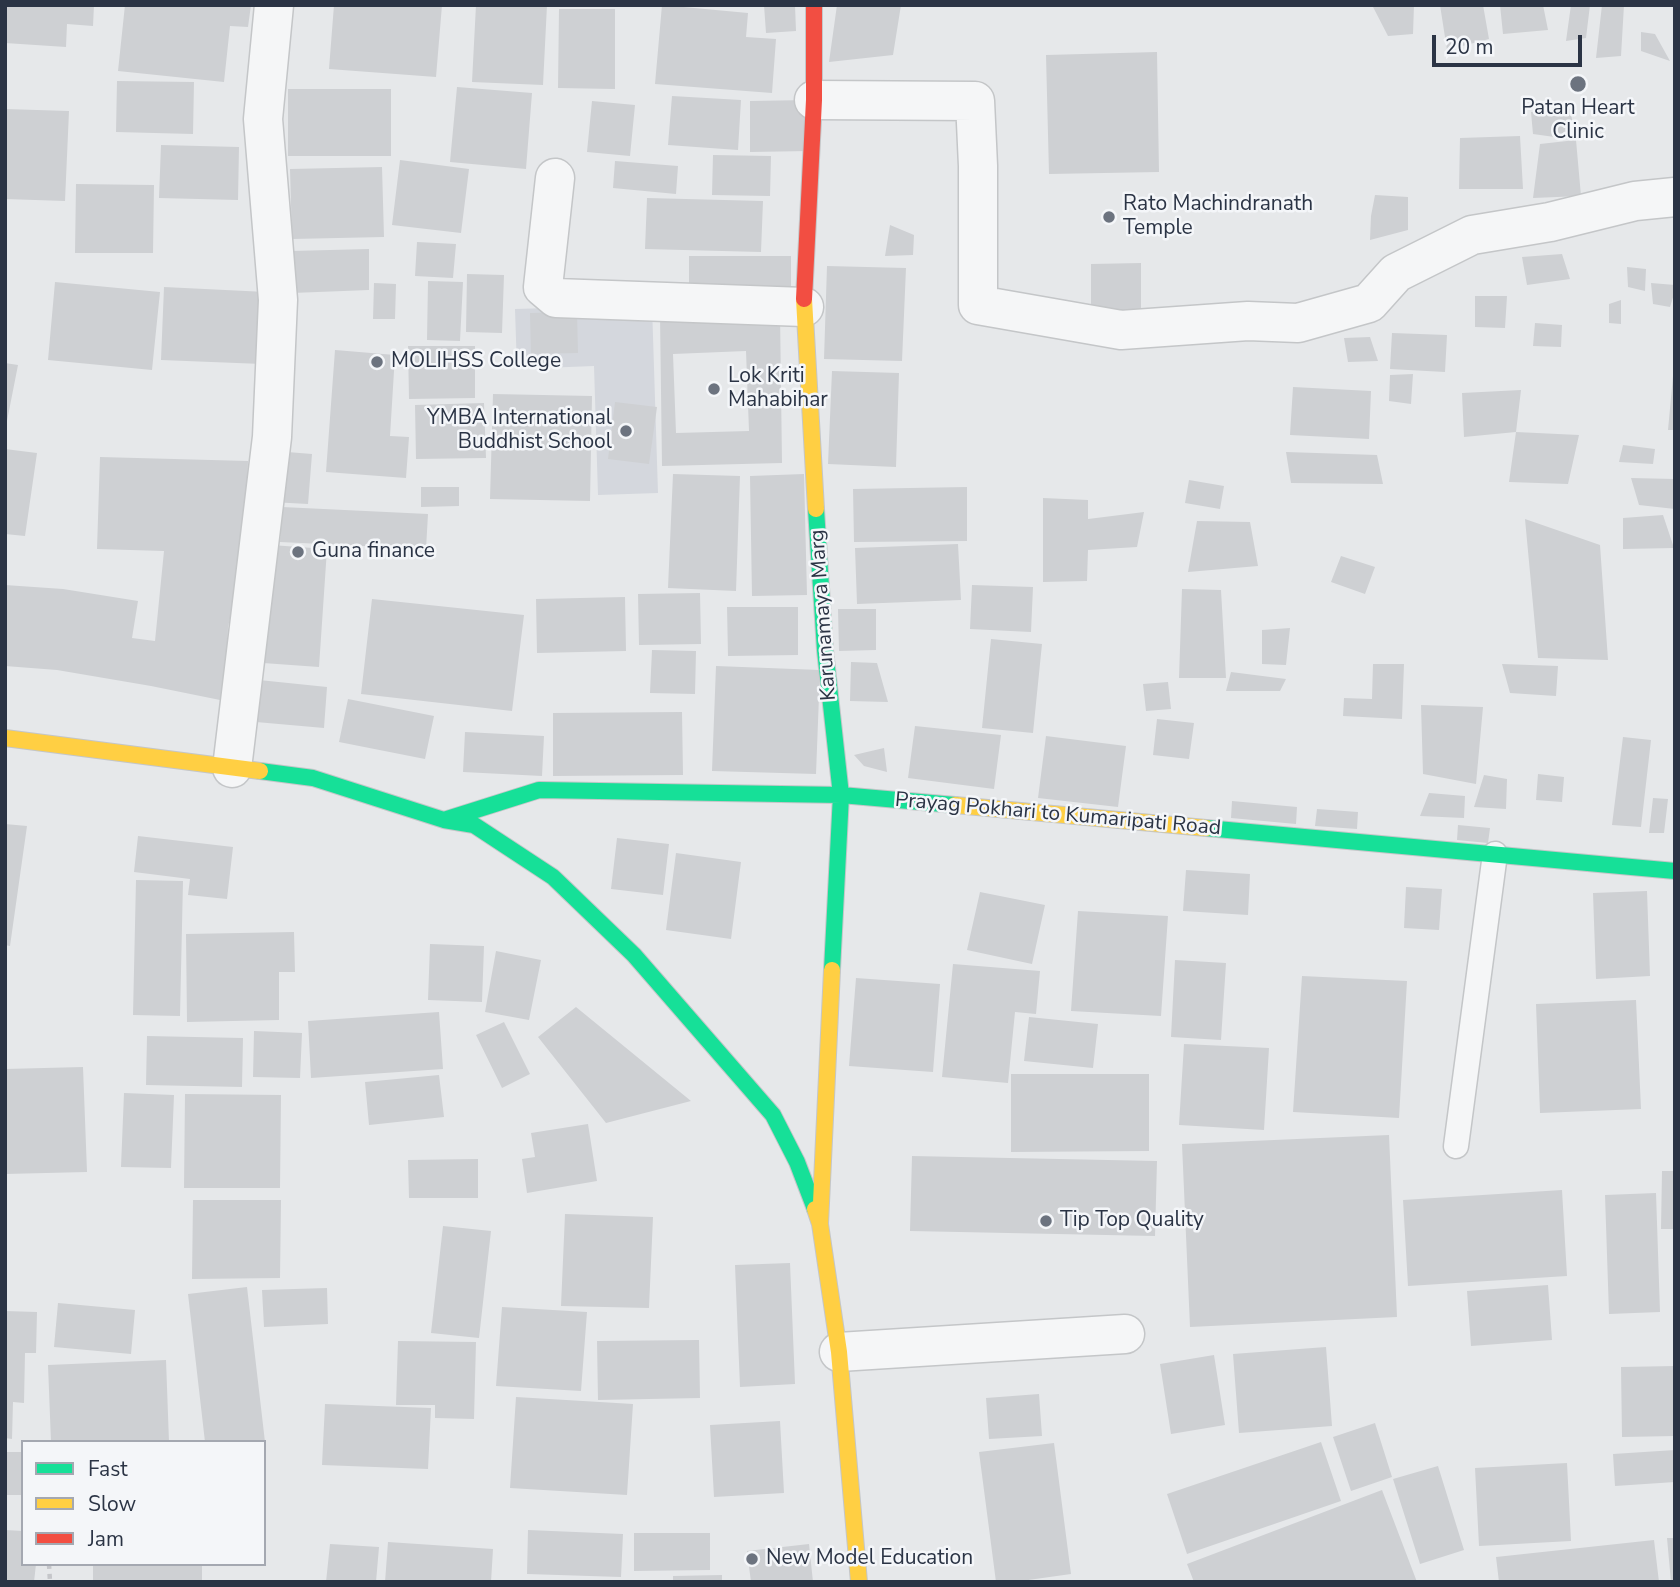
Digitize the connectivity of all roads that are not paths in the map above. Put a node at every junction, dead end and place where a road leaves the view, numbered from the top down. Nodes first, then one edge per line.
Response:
1 (274, 5) edge
2 (814, 5) edge
3 (814, 100) junction
4 (555, 178) dead end
5 (1675, 197) edge
6 (804, 307) junction
7 (5, 738) edge
8 (232, 768) junction
9 (841, 795) junction
10 (444, 820) junction
11 (1495, 854) junction
12 (1675, 871) edge
13 (1455, 1146) dead end
14 (820, 1224) junction
15 (1125, 1334) dead end
16 (839, 1352) junction
17 (859, 1582) edge

1 - 8 street
2 - 3 street, Karunamaya Marg
3 - 5 street
3 - 6 street, Karunamaya Marg
4 - 6 street
6 - 9 street, Karunamaya Marg
7 - 8 street
8 - 10 street
9 - 10 street, Prayag Pokhari to Kumaripati Road
9 - 11 street, Prayag Pokhari to Kumaripati Road
9 - 14 street, Karunamaya Marg
10 - 14 street
11 - 12 street, Prayag Pokhari to Kumaripati Road
11 - 13 lane
14 - 16 street
15 - 16 street
16 - 17 street

